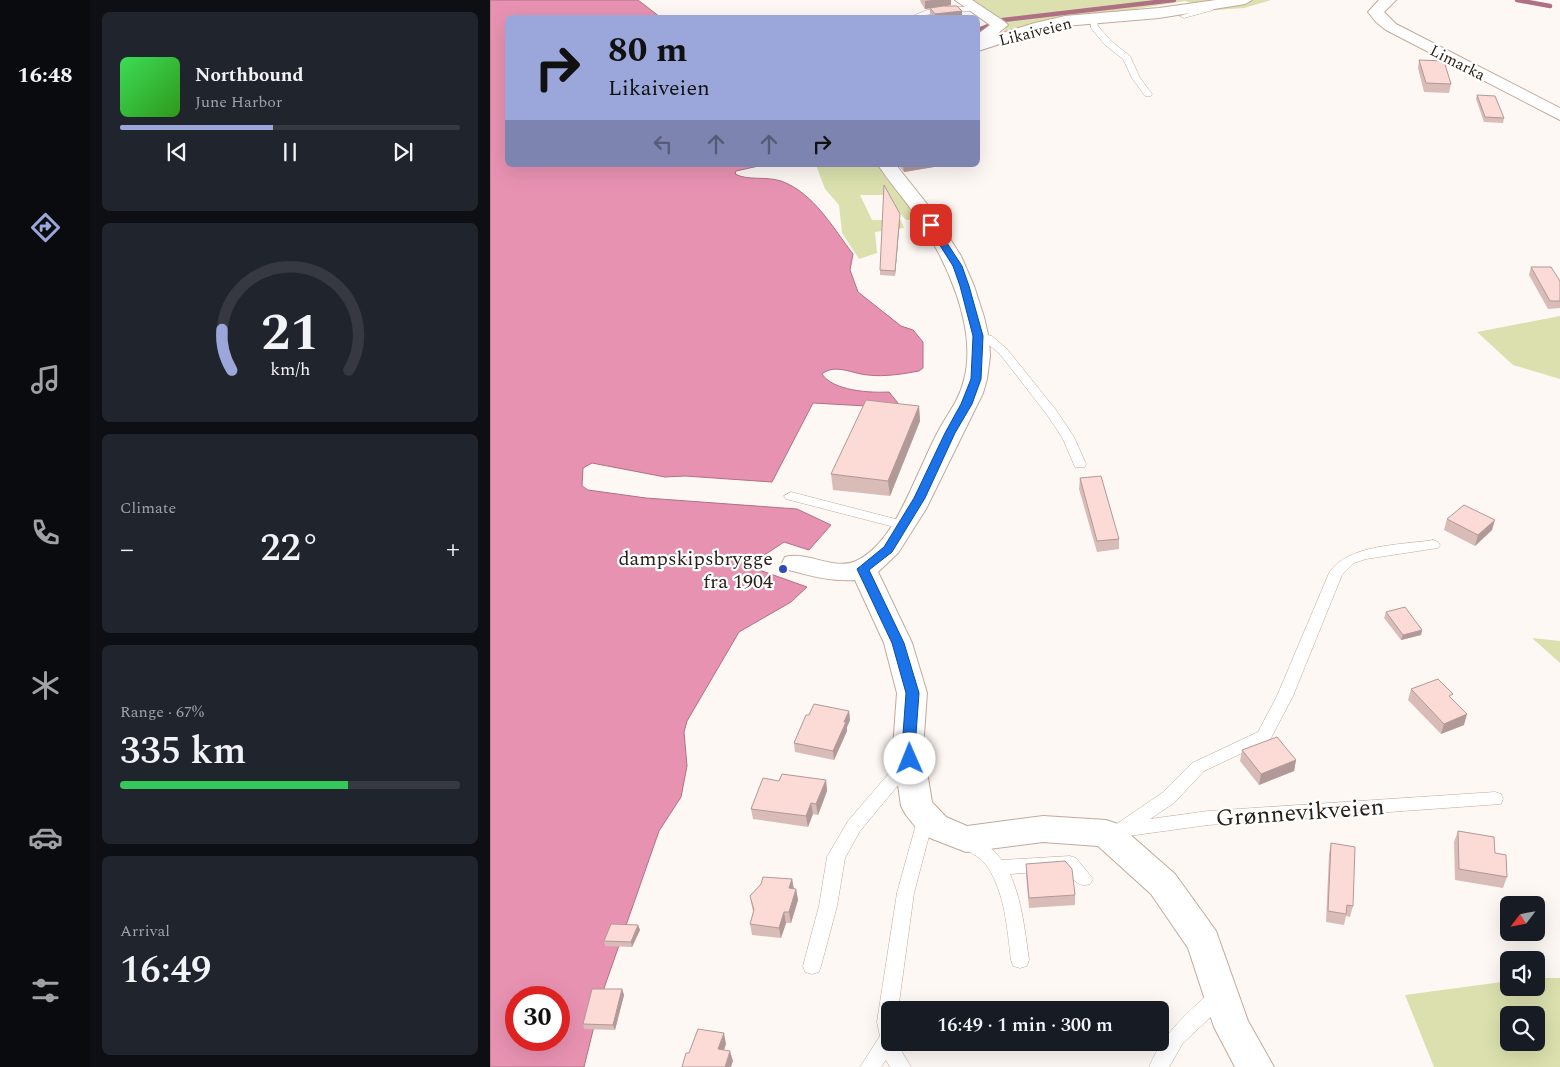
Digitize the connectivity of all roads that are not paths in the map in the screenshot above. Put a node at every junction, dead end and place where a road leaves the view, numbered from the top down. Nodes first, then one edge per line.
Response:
1 (962, 0) edge
2 (1245, 0) edge
3 (1389, 0) edge
4 (1218, 4) junction
5 (917, 15) edge
6 (972, 15) edge
7 (980, 15) edge
8 (981, 16) edge
9 (1184, 16) dead end
10 (1093, 19) junction
11 (980, 39) edge
12 (980, 45) edge
13 (1148, 94) dead end
14 (1560, 114) edge
15 (889, 167) edge
16 (978, 336) junction
17 (1080, 464) dead end
18 (791, 496) dead end
19 (902, 525) junction
20 (1433, 545) dead end
21 (795, 563) dead end
22 (863, 569) junction
23 (910, 759) junction
24 (1496, 799) dead end
25 (926, 817) junction
26 (1113, 831) junction
27 (966, 839) junction
28 (997, 868) junction
29 (1084, 879) dead end
30 (1020, 960) dead end
31 (812, 966) dead end
32 (1221, 994) junction
33 (892, 1051) edge
34 (870, 1067) edge
35 (902, 1067) edge
36 (1160, 1067) edge
37 (1254, 1067) edge

1 - 7 street
2 - 4 street, Likaiveien
3 - 14 street, Limarka
4 - 9 lane
4 - 10 street, Likaiveien
5 - 6 lane
8 - 11 street
10 - 12 street, Likaiveien
10 - 13 lane, Likaiveien
15 - 16 street
16 - 17 lane
16 - 19 street
18 - 19 lane
19 - 22 street
20 - 26 lane
21 - 22 street
22 - 23 street, Grønnevikveien
23 - 25 street, Grønnevikveien
23 - 31 lane
24 - 26 lane, Grønnevikveien
25 - 27 street, Grønnevikveien
25 - 34 lane
26 - 27 street, Grønnevikveien
26 - 32 street
27 - 28 lane
28 - 29 lane
28 - 30 lane
32 - 36 lane
32 - 37 street
33 - 35 lane

